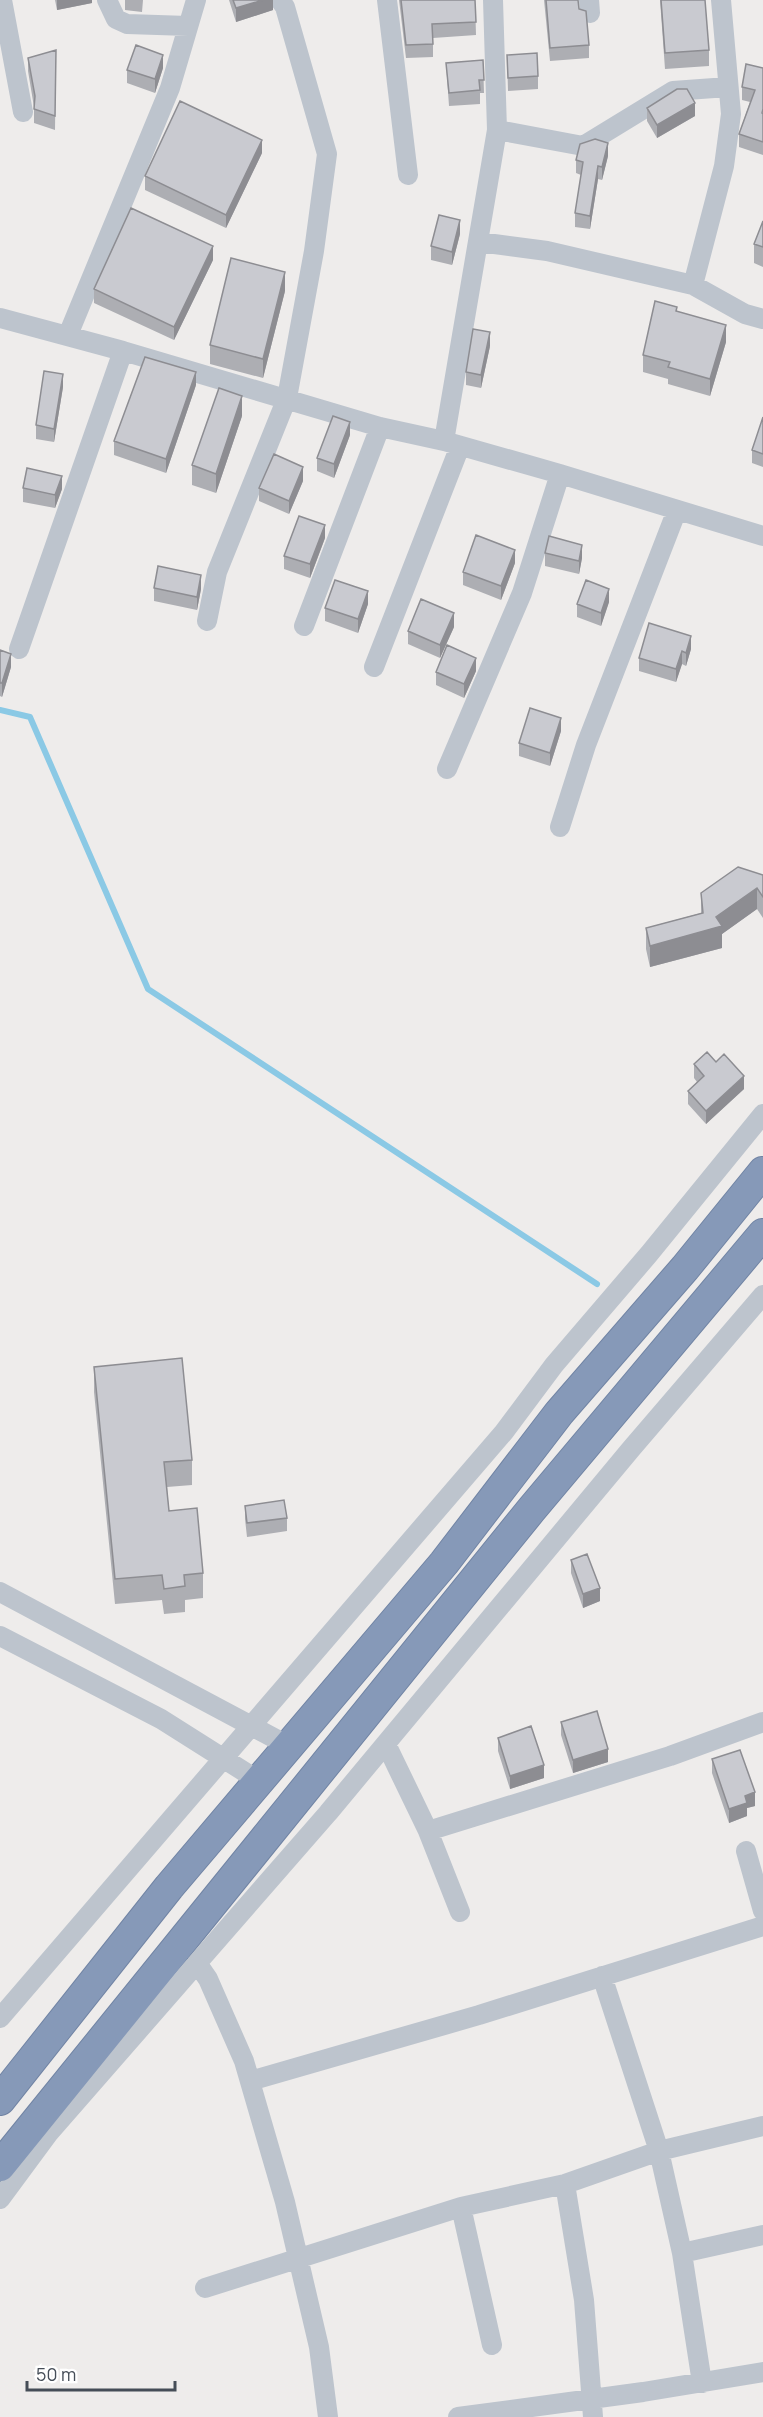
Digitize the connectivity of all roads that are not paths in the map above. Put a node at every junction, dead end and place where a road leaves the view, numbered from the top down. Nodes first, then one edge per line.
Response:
1 (2, 0) edge
2 (107, 0) edge
3 (196, 0) edge
4 (280, 0) edge
5 (387, 0) edge
6 (493, 0) edge
7 (721, 0) edge
8 (188, 26) junction
9 (728, 87) junction
10 (23, 112) dead end
11 (497, 130) junction
12 (408, 175) dead end
13 (479, 242) junction
14 (693, 285) junction
15 (0, 318) edge
16 (763, 319) edge
17 (68, 335) junction
18 (123, 351) junction
19 (287, 398) junction
20 (380, 427) junction
21 (452, 443) junction
22 (560, 474) junction
23 (677, 510) junction
24 (763, 536) edge
25 (207, 621) dead end
26 (304, 626) dead end
27 (19, 649) dead end
28 (374, 668) dead end
29 (447, 769) dead end
30 (560, 827) dead end
31 (763, 1114) edge
32 (763, 1172) edge
33 (763, 1234) edge
34 (763, 1295) edge
35 (0, 1592) edge
36 (0, 1636) edge
37 (763, 1722) edge
38 (250, 1725) junction
39 (386, 1744) junction
40 (289, 1746) junction
41 (224, 1759) junction
42 (259, 1781) junction
43 (428, 1831) junction
44 (746, 1851) dead end
45 (763, 1911) edge
46 (460, 1912) dead end
47 (763, 1926) edge
48 (197, 1963) junction
49 (602, 1976) junction
50 (0, 2018) edge
51 (250, 2081) junction
52 (0, 2100) edge
53 (763, 2126) edge
54 (659, 2151) junction
55 (0, 2166) edge
56 (565, 2184) junction
57 (0, 2199) edge
58 (461, 2207) junction
59 (763, 2235) edge
60 (682, 2253) junction
61 (298, 2259) junction
62 (205, 2288) dead end
63 (492, 2345) dead end
64 (763, 2372) edge
65 (702, 2383) junction
66 (592, 2408) edge
67 (328, 2417) edge
68 (458, 2417) edge

1 - 10 street
2 - 8 street
3 - 8 street
4 - 19 street
5 - 12 street
6 - 11 street
7 - 9 street
8 - 17 street
9 - 11 street
9 - 14 street
11 - 13 street
13 - 14 street
13 - 21 street
14 - 16 street
15 - 17 street
17 - 18 street
18 - 19 street
18 - 27 street
19 - 20 street
19 - 25 street
20 - 21 street
20 - 26 street
21 - 22 street
21 - 28 street
22 - 23 street
22 - 29 street
23 - 24 street
23 - 30 street
31 - 38 street
32 - 40 highway
33 - 55 highway
34 - 39 street
35 - 38 street
36 - 41 street
37 - 43 street
38 - 40 street
38 - 41 street
39 - 43 street
39 - 48 street
40 - 42 highway
41 - 42 street
41 - 50 street
42 - 52 highway
43 - 46 street
44 - 45 street
47 - 49 street
48 - 51 street
48 - 57 street
49 - 51 street
49 - 54 street
51 - 61 street
53 - 54 street
54 - 56 street
54 - 60 street
56 - 58 street
56 - 66 street
58 - 61 street
58 - 63 street
59 - 60 street
60 - 65 street
61 - 62 street
61 - 67 street
64 - 65 street
65 - 66 street
66 - 68 street

